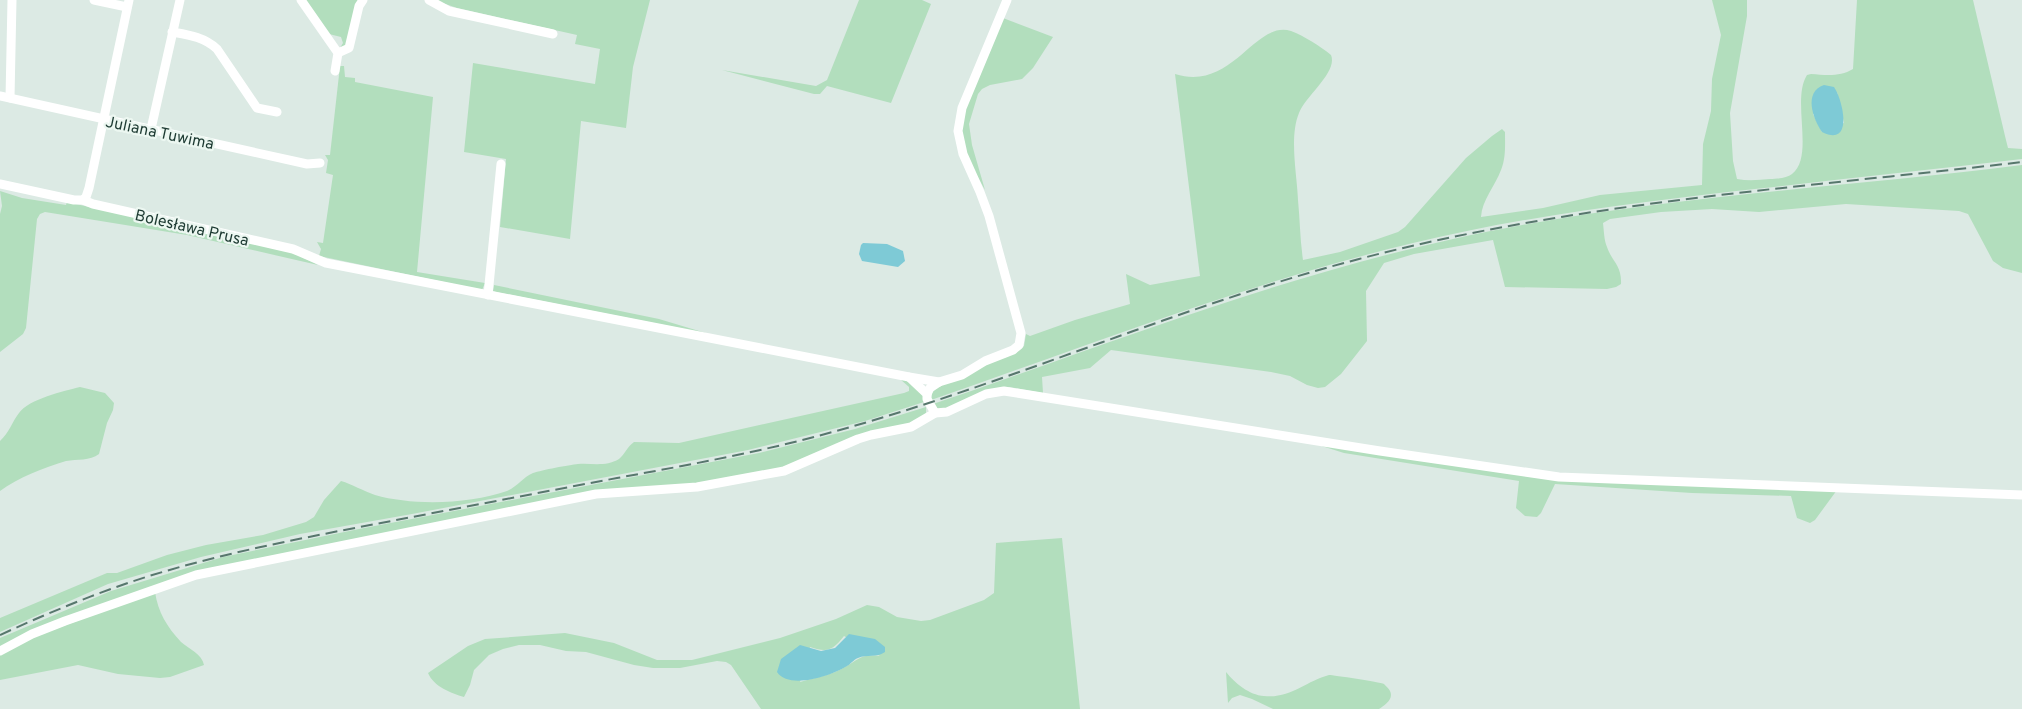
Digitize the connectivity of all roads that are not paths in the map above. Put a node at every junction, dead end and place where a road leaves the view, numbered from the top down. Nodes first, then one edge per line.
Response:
1 (12, 0) edge
2 (94, 0) edge
3 (180, 0) edge
4 (301, 0) edge
5 (363, 0) edge
6 (429, 0) edge
7 (1007, 0) edge
8 (128, 4) edge
9 (172, 32) junction
10 (553, 34) dead end
11 (338, 53) junction
12 (335, 71) dead end
13 (5, 97) edge
14 (277, 112) dead end
15 (103, 119) junction
16 (151, 129) junction
17 (320, 163) dead end
18 (501, 164) dead end
19 (0, 184) edge
20 (83, 200) junction
21 (488, 295) junction
22 (909, 377) junction
23 (939, 381) junction
24 (927, 394) junction
25 (935, 413) junction
26 (2022, 495) edge
27 (0, 651) edge

1 - 13 street
2 - 8 street
3 - 9 street
4 - 11 street
5 - 11 street
6 - 10 street
7 - 23 street
8 - 15 street
9 - 14 street
9 - 16 street
11 - 12 street
13 - 15 street, Juliana Tuwima
15 - 16 street, Juliana Tuwima
15 - 20 street
16 - 17 street, Juliana Tuwima
18 - 21 street
19 - 20 street, Bolesława Prusa
20 - 21 street, Bolesława Prusa
21 - 22 street, Bolesława Prusa
22 - 23 street, Bolesława Prusa
22 - 24 street
23 - 24 street
24 - 25 street
25 - 26 street
25 - 27 street

